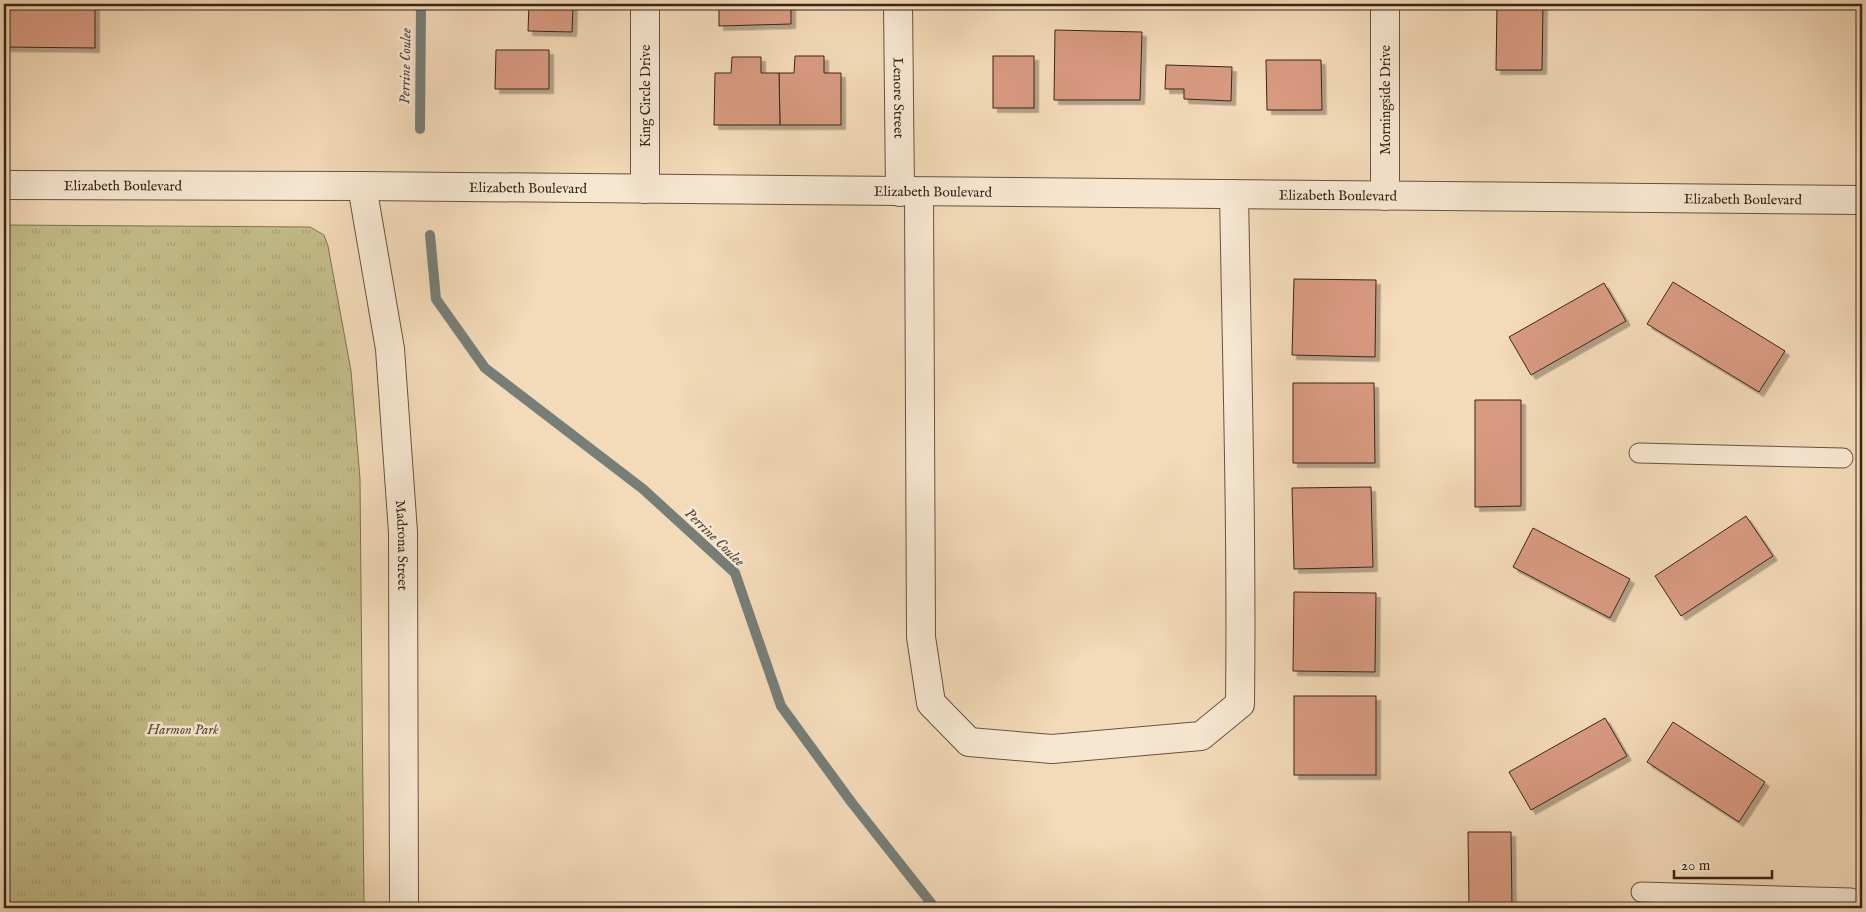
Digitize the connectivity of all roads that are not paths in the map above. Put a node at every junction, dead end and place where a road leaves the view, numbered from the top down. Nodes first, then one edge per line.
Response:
1 (645, 4) edge
2 (898, 4) edge
3 (1385, 4) edge
4 (4, 185) edge
5 (362, 186) junction
6 (645, 189) junction
7 (909, 192) junction
8 (1234, 194) junction
9 (1385, 196) junction
10 (1862, 200) edge
11 (1639, 453) dead end
12 (1842, 458) dead end
13 (1641, 892) dead end
14 (1850, 898) dead end
15 (404, 908) edge

1 - 6 street, King Circle Drive
2 - 7 street, Lenore Street
3 - 9 street, Morningside Drive
4 - 5 street, Elizabeth Boulevard
5 - 6 street, Elizabeth Boulevard
5 - 15 street, Madrona Street
6 - 7 street, Elizabeth Boulevard
7 - 8 street, Elizabeth Boulevard
7 - 8 street, Lenore Street
8 - 9 street, Elizabeth Boulevard
9 - 10 street, Elizabeth Boulevard
11 - 12 lane
13 - 14 lane

